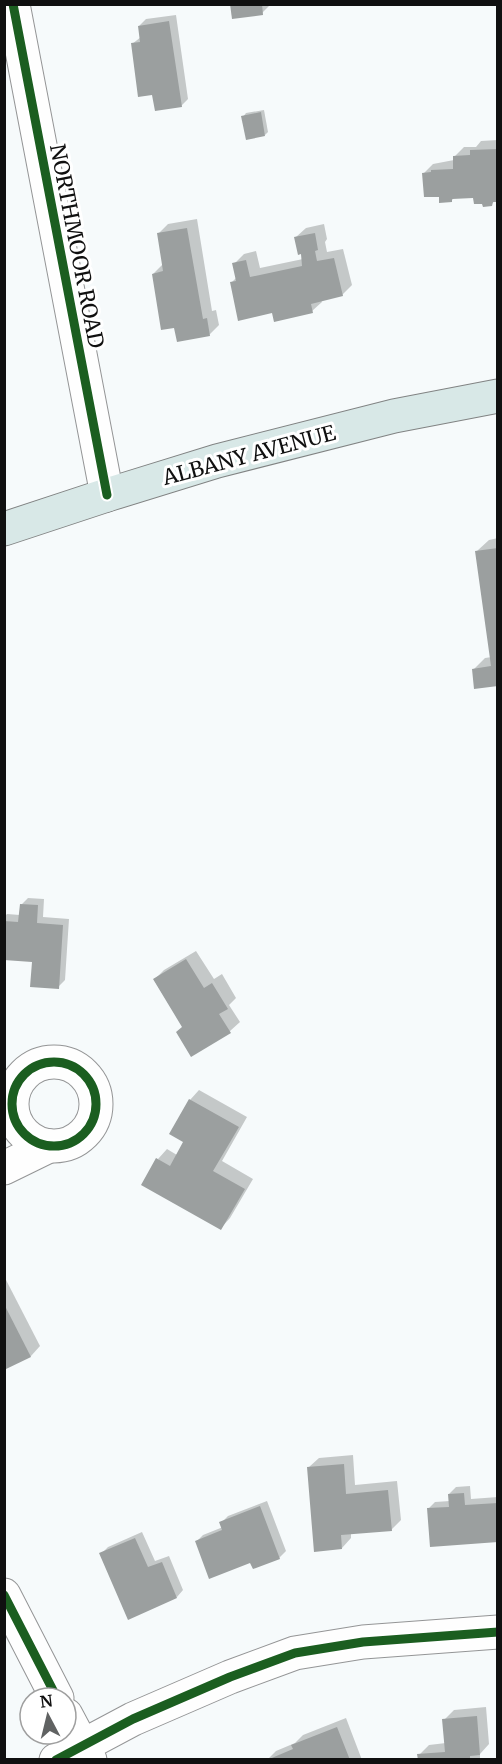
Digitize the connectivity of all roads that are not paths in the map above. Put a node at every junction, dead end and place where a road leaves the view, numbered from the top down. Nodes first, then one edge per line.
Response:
1 (13, 4) edge
2 (498, 396) edge
3 (107, 495) junction
4 (4, 529) edge
5 (49, 1146) dead end
6 (4, 1168) edge
7 (4, 1595) edge
8 (498, 1632) edge
9 (51, 1686) edge
10 (76, 1755) edge

1 - 3 street, NORTHMOOR ROAD
2 - 3 highway, ALBANY AVENUE
3 - 4 highway, ALBANY AVENUE
5 - 6 street
7 - 9 street
8 - 10 street

